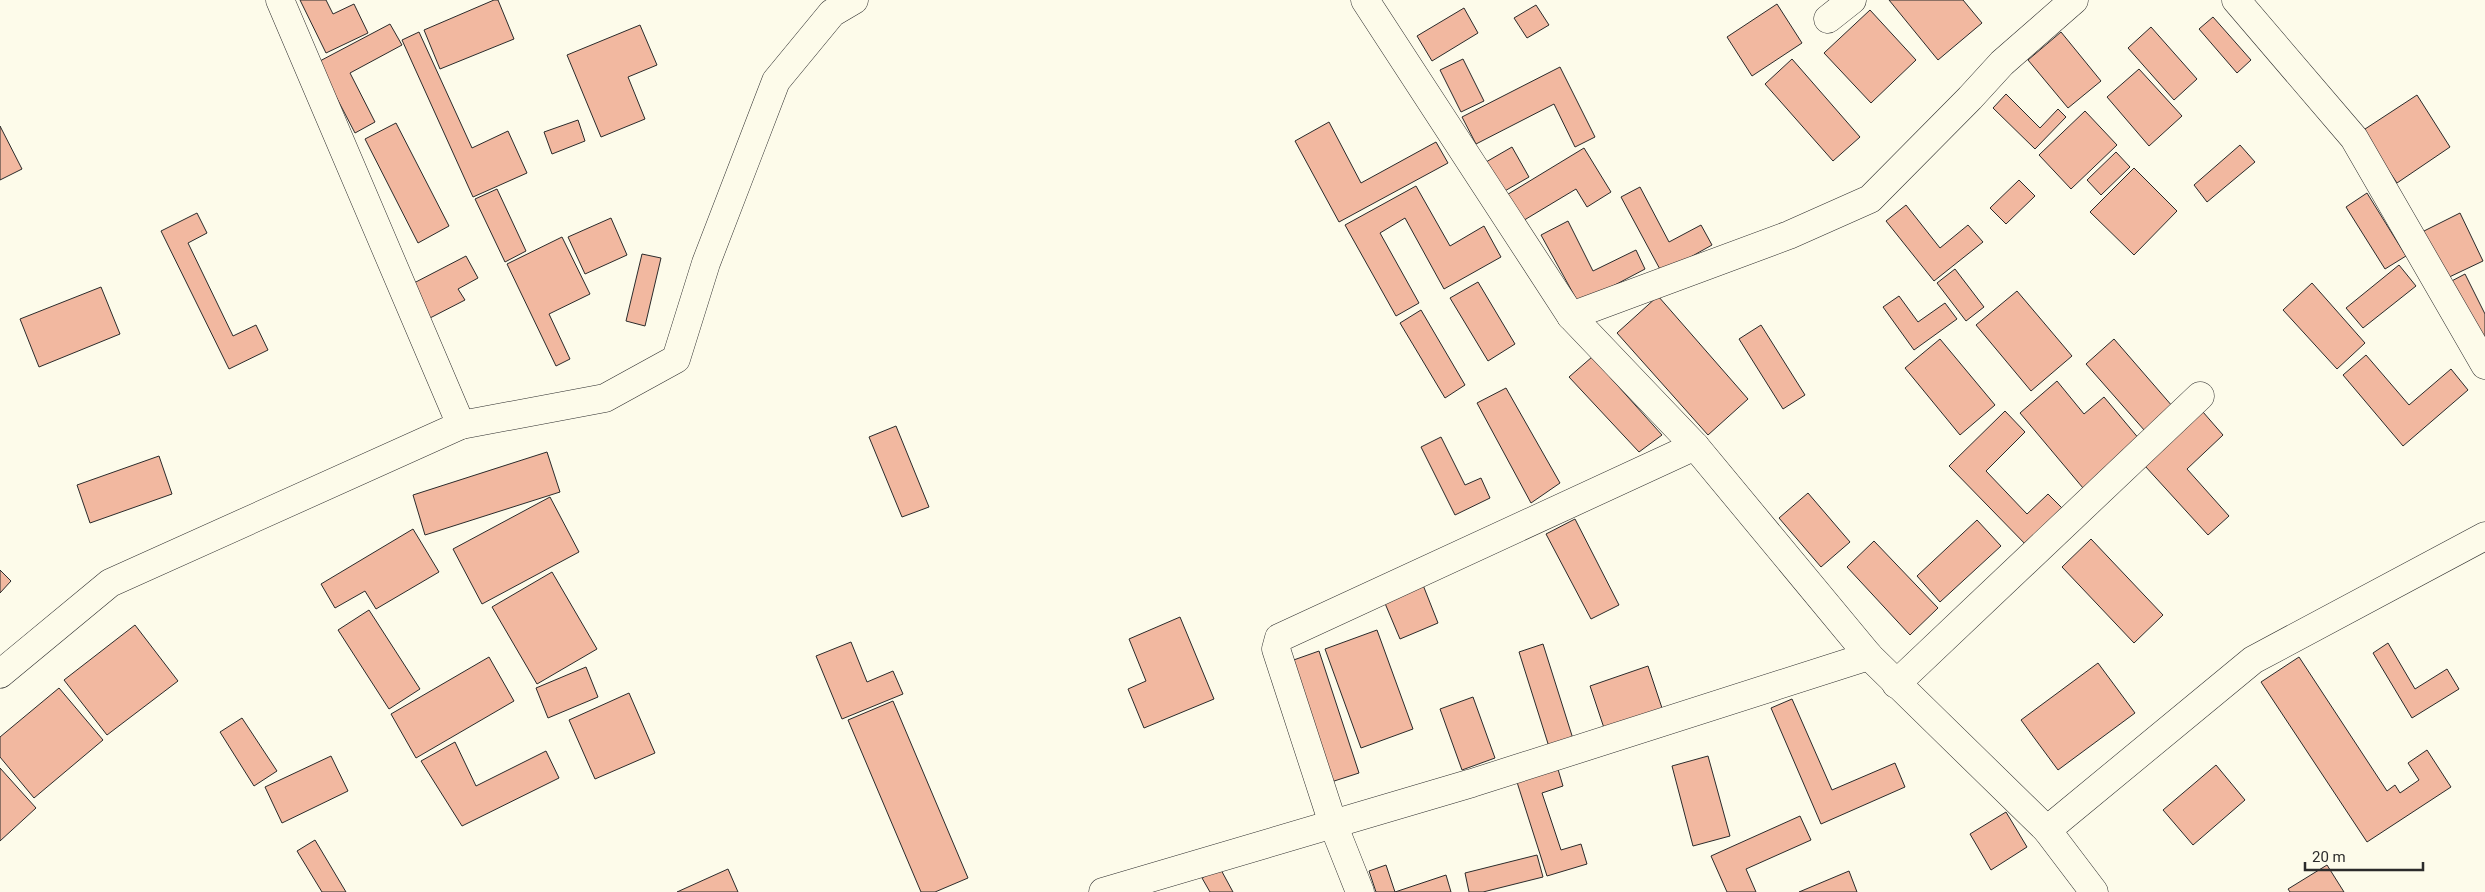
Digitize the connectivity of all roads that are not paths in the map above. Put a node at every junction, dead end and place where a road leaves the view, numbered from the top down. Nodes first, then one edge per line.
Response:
1 (280, 0) edge
2 (854, 0) edge
3 (1365, 0) edge
4 (1852, 0) edge
5 (2074, 0) edge
6 (2236, 0) edge
7 (1828, 19) dead end
8 (1572, 316) junction
9 (2485, 365) edge
10 (2200, 396) dead end
11 (460, 425) junction
12 (1695, 446) junction
13 (2485, 536) edge
14 (1869, 656) junction
15 (0, 674) edge
16 (1896, 684) junction
17 (1333, 824) junction
18 (2047, 830) junction
19 (1103, 892) edge
20 (1360, 892) edge
21 (2094, 892) edge

1 - 11 street
2 - 11 street
3 - 8 street
4 - 7 street
5 - 8 street
6 - 9 street
8 - 12 street
10 - 16 street
11 - 15 street
12 - 14 street
12 - 17 street
13 - 18 street
14 - 16 street
14 - 17 street
16 - 18 street
17 - 19 street
17 - 20 street
18 - 21 street

